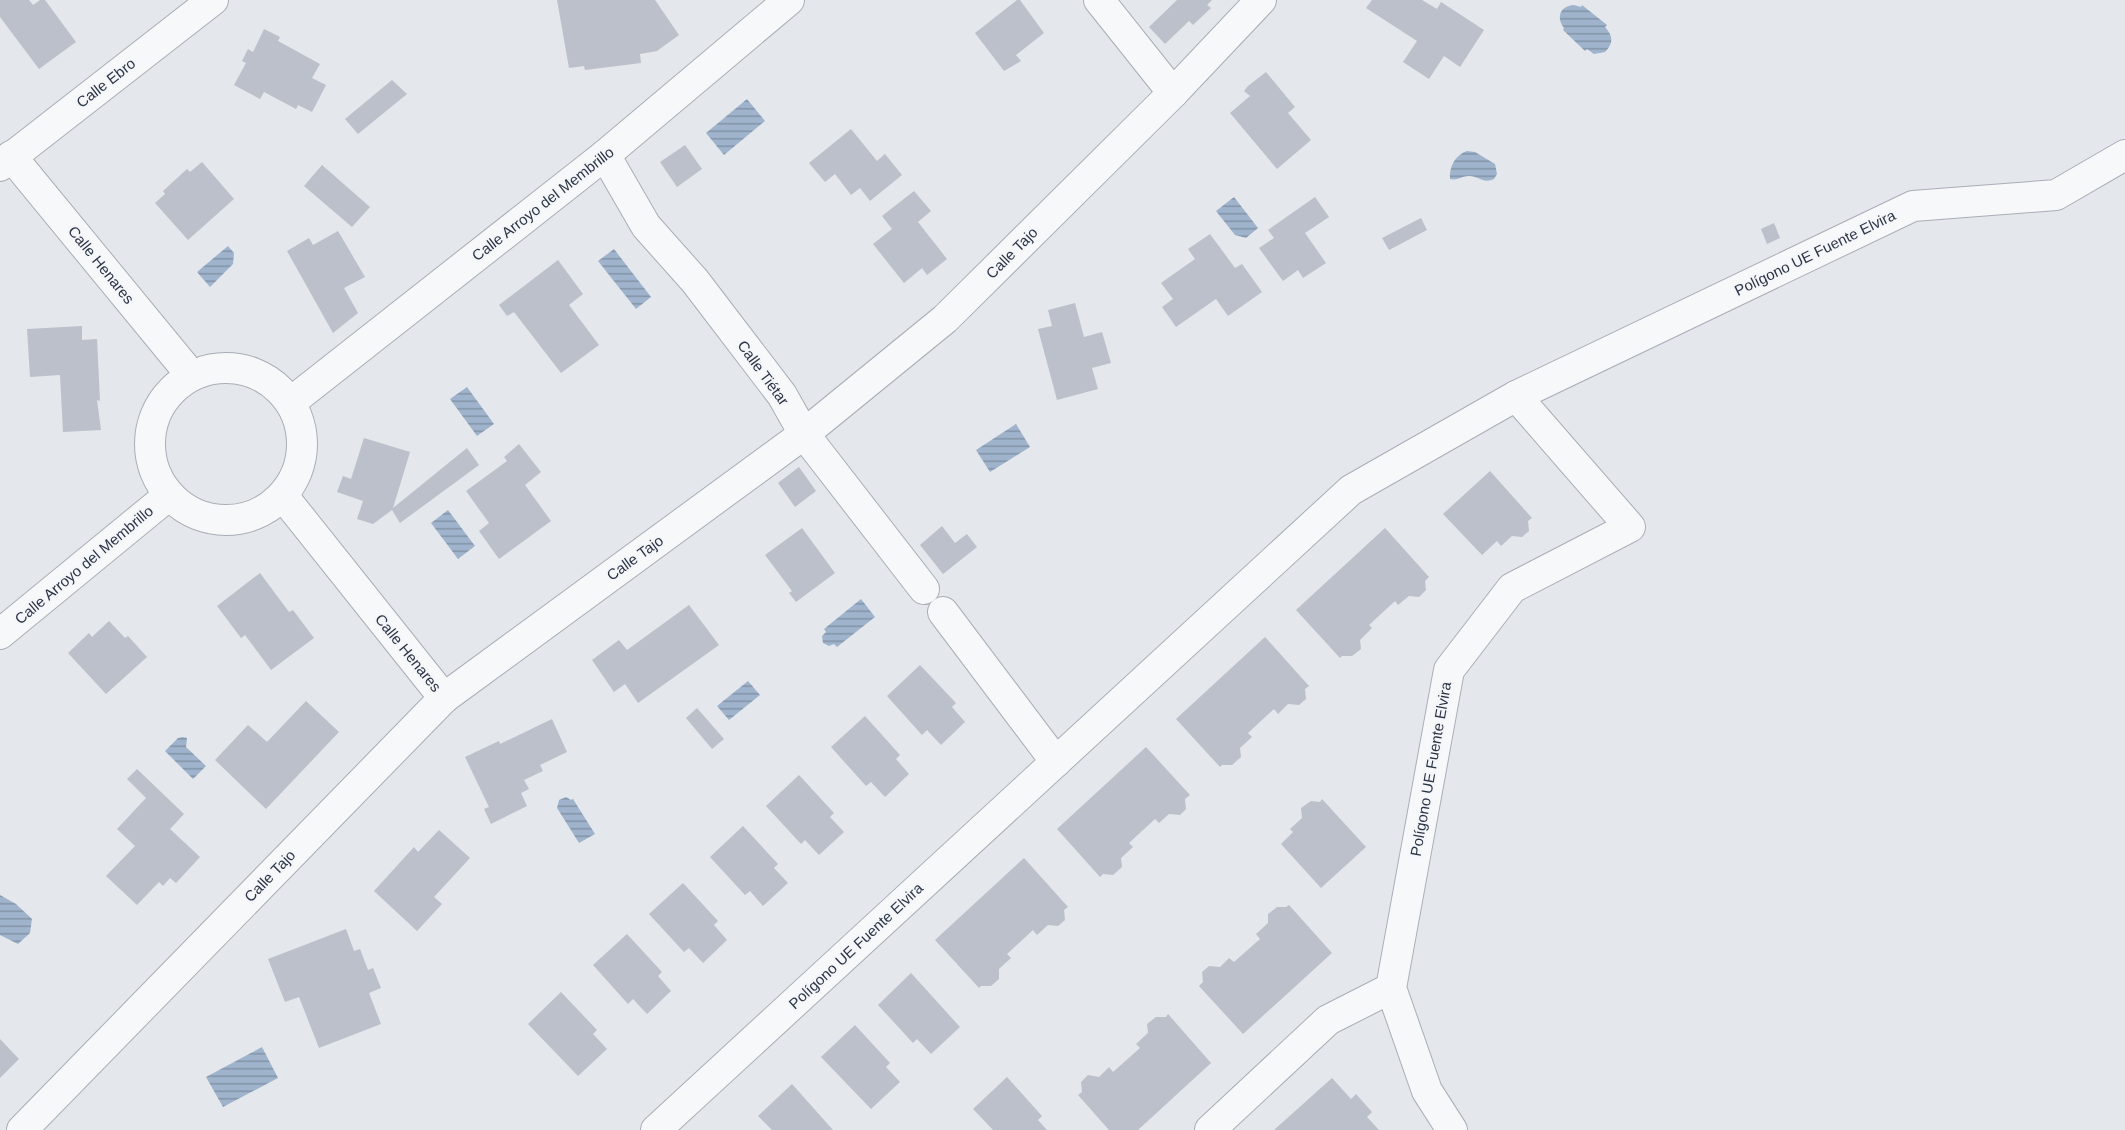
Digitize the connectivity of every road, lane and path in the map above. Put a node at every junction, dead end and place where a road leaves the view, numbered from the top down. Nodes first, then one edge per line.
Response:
1 (213, 0) edge
2 (789, 0) edge
3 (1099, 0) edge
4 (1262, 0) edge
5 (1173, 93) junction
6 (605, 155) junction
7 (2125, 155) edge
8 (6, 161) edge
9 (190, 375) junction
10 (1516, 396) junction
11 (291, 402) junction
12 (804, 434) junction
13 (168, 496) junction
14 (283, 496) junction
15 (0, 634) edge
16 (444, 698) junction
17 (1056, 762) junction
18 (1391, 988) junction
19 (22, 1130) edge
20 (656, 1130) edge
21 (1210, 1130) edge
22 (1452, 1130) edge

1 - 8 street, Calle Ebro
2 - 6 street, Calle Arroyo del Membrillo
3 - 5 street
4 - 5 street, Calle Tajo
5 - 12 street, Calle Tajo
6 - 11 street, Calle Arroyo del Membrillo
6 - 12 street, Calle Tiétar
7 - 10 street, Polígono UE Fuente Elvira
8 - 9 street, Calle Henares
9 - 11 street
9 - 13 street
10 - 17 street, Polígono UE Fuente Elvira
10 - 18 street, Polígono UE Fuente Elvira
11 - 14 street
12 - 16 street, Calle Tajo
12 - 17 street, Calle Tiétar
13 - 14 street
13 - 15 street, Calle Arroyo del Membrillo
14 - 16 street, Calle Henares
16 - 19 street, Calle Tajo
17 - 20 street, Polígono UE Fuente Elvira
18 - 21 street
18 - 22 street, Polígono UE Fuente Elvira

